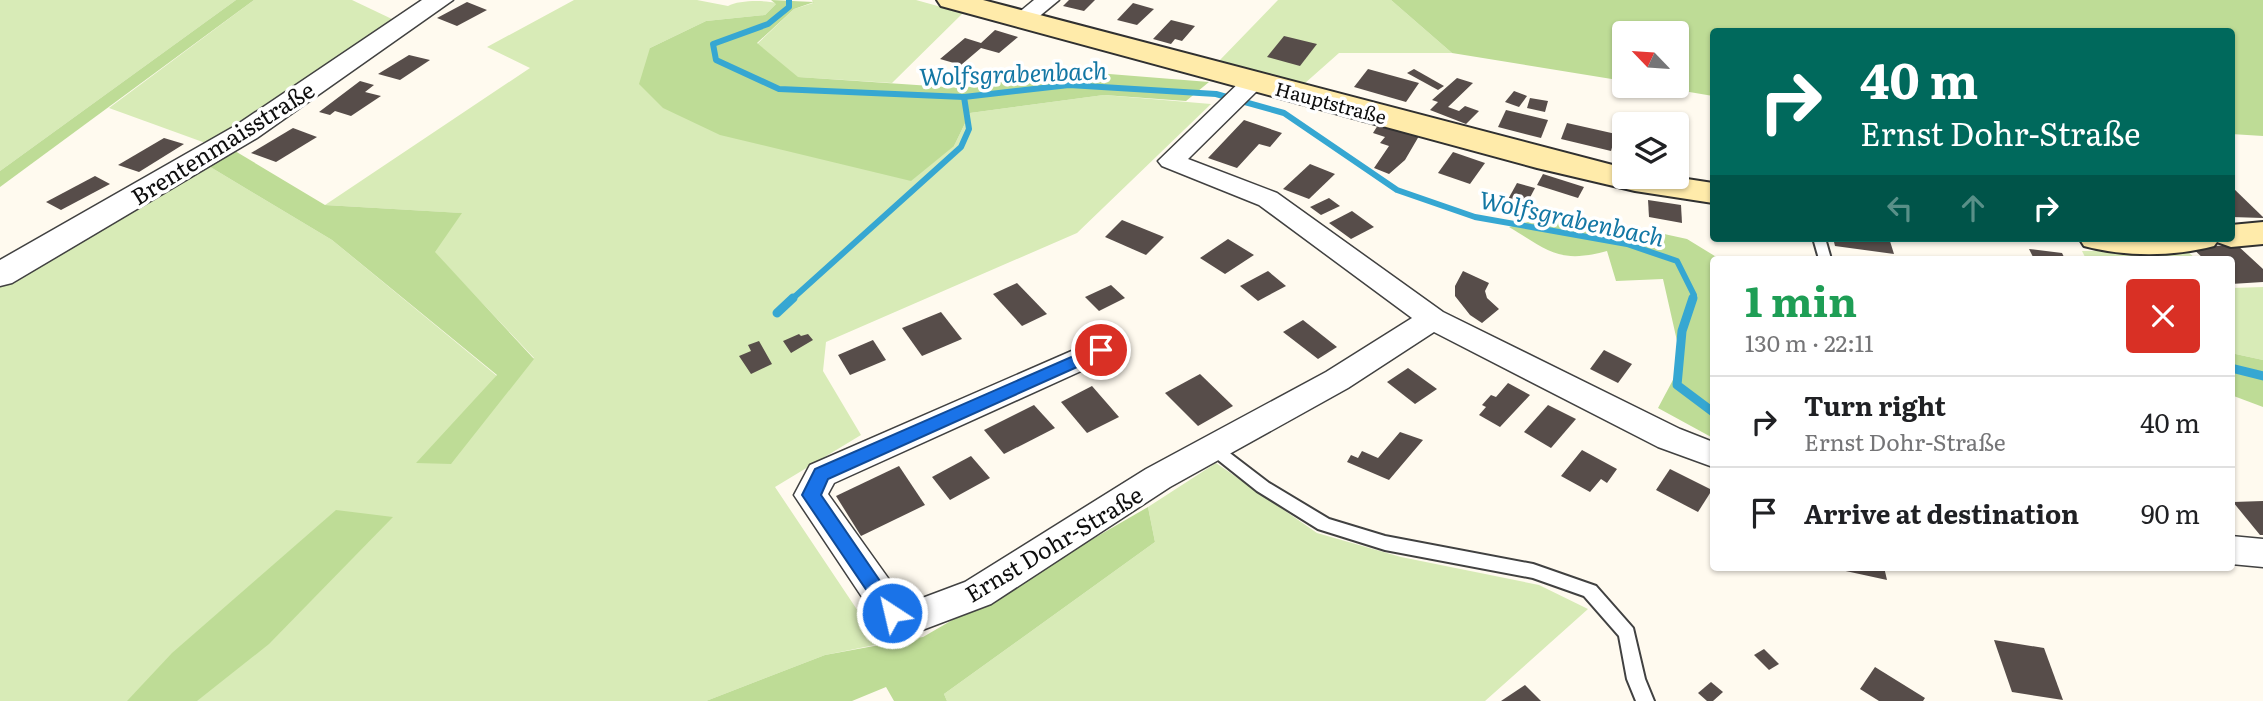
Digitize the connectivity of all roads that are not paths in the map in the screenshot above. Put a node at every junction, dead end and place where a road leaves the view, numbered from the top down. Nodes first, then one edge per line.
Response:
1 (440, 0) edge
2 (951, 0) edge
3 (1048, 0) edge
4 (1022, 19) junction
5 (1241, 93) junction
6 (1710, 193) edge
7 (2263, 233) edge
8 (2235, 236) edge
9 (2134, 242) edge
10 (2156, 242) edge
11 (0, 275) edge
12 (1433, 319) junction
13 (1101, 350) dead end
14 (1213, 448) junction
15 (1710, 454) edge
16 (2235, 550) edge
17 (2263, 552) edge
18 (1645, 701) edge

1 - 11 street, Brentenmaisstraße
2 - 4 main road, Hauptstraße
3 - 4 street
4 - 5 main road, Hauptstraße
5 - 6 main road, Hauptstraße
5 - 12 street
7 - 8 main road
9 - 10 main road
12 - 14 street, Ernst Dohr-Straße
12 - 15 street
13 - 14 street, Ernst Dohr-Straße
14 - 18 lane
16 - 17 street

